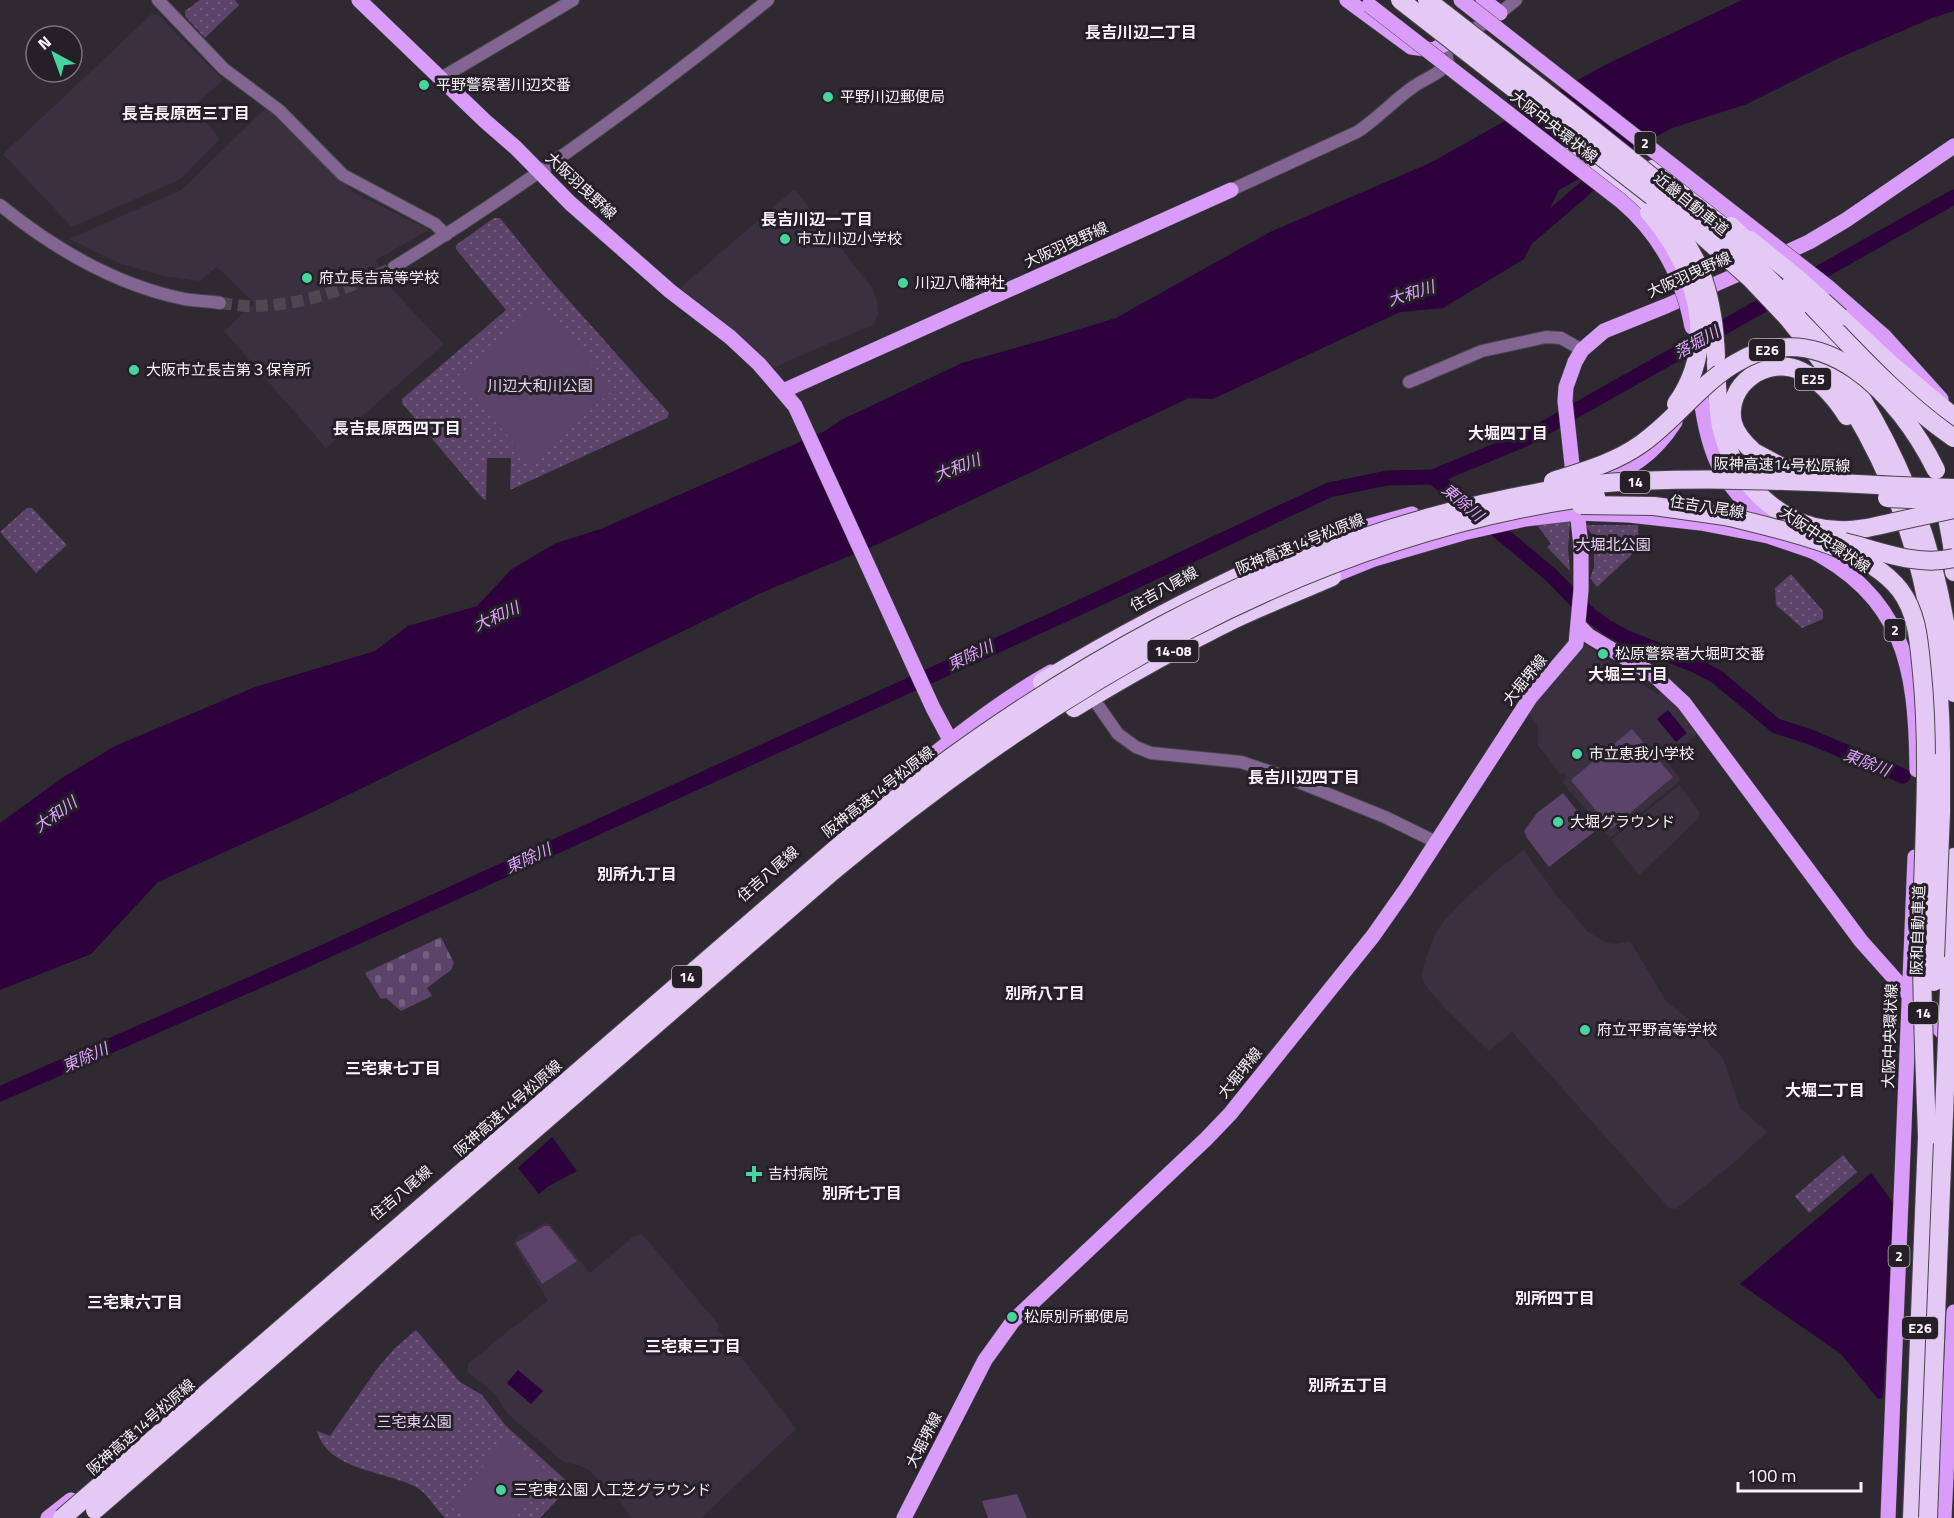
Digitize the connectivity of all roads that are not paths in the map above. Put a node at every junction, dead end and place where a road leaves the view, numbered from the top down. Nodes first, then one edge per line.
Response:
1 (158, 0) edge
2 (359, 0) edge
3 (573, 0) edge
4 (768, 0) edge
5 (1347, 0) edge
6 (1400, 0) edge
7 (1428, 0) edge
8 (1461, 0) edge
9 (1483, 0) edge
10 (1516, 0) edge
11 (1365, 3) edge
12 (1500, 13) junction
13 (1435, 27) junction
14 (1445, 44) junction
15 (441, 78) junction
16 (1605, 139) junction
17 (1573, 144) junction
18 (1954, 146) edge
19 (538, 171) junction
20 (1232, 190) joint
21 (0, 205) edge
22 (1731, 226) junction
23 (446, 235) junction
24 (394, 267) tunnel mouth
25 (220, 303) tunnel mouth
26 (1792, 313) junction
27 (1695, 348) junction
28 (1582, 351) junction
29 (1409, 382) dead end
30 (783, 392) junction
31 (1954, 417) edge
32 (1954, 438) edge
33 (1641, 444) junction
34 (1573, 482) junction
35 (1954, 486) edge
36 (1901, 500) junction
37 (1954, 501) edge
38 (1459, 509) junction
39 (1954, 509) edge
40 (1577, 513) junction
41 (1723, 515) junction
42 (1516, 516) junction
43 (1317, 540) junction
44 (1812, 551) junction
45 (1954, 558) edge
46 (1954, 572) edge
47 (1332, 577) junction
48 (1579, 623) junction
49 (1954, 693) edge
50 (1097, 704) dead end
51 (951, 742) junction
52 (970, 774) junction
53 (920, 789) junction
54 (1436, 842) junction
55 (1954, 857) edge
56 (1954, 933) edge
57 (1950, 964) junction
58 (1909, 995) junction
59 (1954, 1046) edge
60 (1927, 1137) junction
61 (1926, 1158) junction
62 (1954, 1312) edge
63 (90, 1516) edge
64 (48, 1518) edge
65 (62, 1518) edge
66 (904, 1518) edge
67 (1888, 1518) edge
68 (1900, 1518) edge
69 (1912, 1518) edge
70 (1928, 1518) edge
71 (1944, 1518) edge

1 - 23 street
2 - 15 main road, 大阪羽曳野線
3 - 15 street
4 - 19 street
5 - 14 main road
6 - 13 highway, 近畿自動車道 / E26, bridge
7 - 16 highway, 近畿自動車道 / E26, bridge
8 - 31 main road, 2, bridge
9 - 12 main road
10 - 12 street
11 - 27 main road, 大阪中央環状線 / 2, bridge
12 - 14 street
13 - 17 highway, E26, bridge
13 - 26 highway, 近畿自動車道 / E26, bridge
14 - 20 street
15 - 19 main road, 大阪羽曳野線
16 - 22 highway, bridge
16 - 26 highway, 近畿自動車道 / E26, bridge
17 - 33 highway, E26, bridge
17 - 36 highway, E26, bridge
18 - 28 main road, 大阪羽曳野線
19 - 23 street
19 - 30 main road, 大阪羽曳野線
20 - 30 main road, 大阪羽曳野線
21 - 25 street
22 - 31 highway, bridge
22 - 32 highway, bridge
23 - 24 street
26 - 36 highway, 近畿自動車道 / E26
27 - 34 main road, 住吉八尾線
27 - 44 main road, 大阪中央環状線 / 2
28 - 29 street
28 - 34 main road, 大阪羽曳野線
30 - 51 main road, 大阪羽曳野線
33 - 38 highway, E26, bridge
33 - 46 highway, E26, bridge
34 - 40 main road, 大阪羽曳野線
34 - 43 main road, 住吉八尾線
35 - 36 highway, E25, bridge
35 - 36 highway, E25, bridge
36 - 37 highway, bridge
36 - 38 highway, 阪神高速14号松原線 / 14, bridge
36 - 39 highway, E26, bridge
36 - 42 highway, 阪神高速14号松原線 / 14, bridge
36 - 49 highway, E26
36 - 60 highway, 阪和自動車道 / E26, bridge
38 - 53 highway, 阪神高速14号松原線 / 14, bridge
40 - 42 main road, 住吉八尾線
40 - 44 main road, 住吉八尾線
40 - 48 main road, 大堀堺線
41 - 42 highway, 14, bridge
41 - 45 highway, 14, bridge
41 - 60 highway, 14, bridge
42 - 47 main road, 住吉八尾線
42 - 53 highway, 阪神高速14号松原線 / 14, bridge
43 - 51 main road, 住吉八尾線
43 - 53 highway, bridge
44 - 58 main road, 大阪中央環状線 / 2
47 - 52 main road, 住吉八尾線
47 - 53 highway, 14-08, bridge
48 - 54 main road, 大堀堺線
48 - 58 main road
50 - 54 street
51 - 52 main road, 大阪羽曳野線
51 - 64 main road, 住吉八尾線
52 - 63 main road, 住吉八尾線
53 - 63 highway, 阪神高速14号松原線 / 14, bridge
53 - 65 highway, 阪神高速14号松原線 / 14, bridge
54 - 66 main road, 大堀堺線
55 - 57 highway, E26
56 - 57 highway, E26
57 - 70 highway, E26, bridge
58 - 59 main road
58 - 67 main road, 大阪中央環状線 / 2
60 - 61 highway, 阪和自動車道 / E26
61 - 68 highway
61 - 69 highway, 阪和自動車道 / E26
62 - 71 main road

